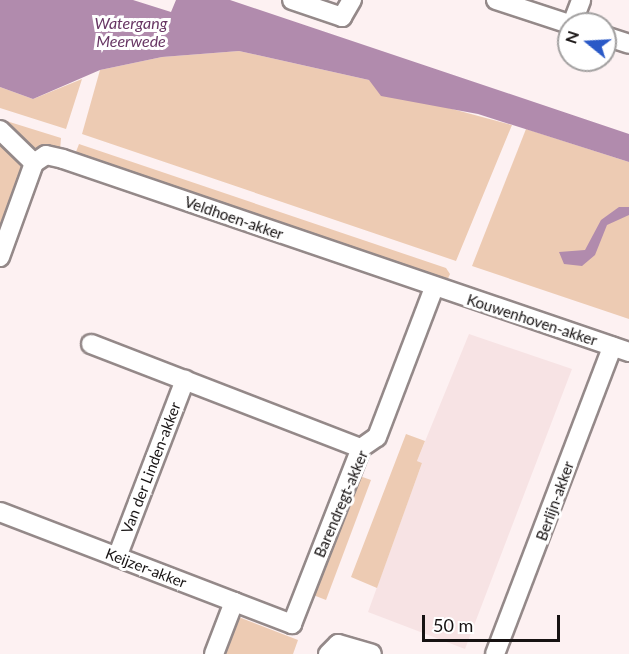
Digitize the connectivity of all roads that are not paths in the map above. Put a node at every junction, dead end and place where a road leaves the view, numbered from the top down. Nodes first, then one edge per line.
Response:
1 (292, 0) edge
2 (352, 0) edge
3 (496, 0) edge
4 (557, 20) edge
5 (0, 130) edge
6 (34, 163) junction
7 (0, 257) edge
8 (434, 288) junction
9 (91, 344) dead end
10 (620, 349) edge
11 (185, 380) junction
12 (361, 448) junction
13 (0, 512) edge
14 (117, 556) junction
15 (234, 602) junction
16 (292, 624) joint
17 (333, 649) edge
18 (214, 654) edge
19 (372, 654) edge
20 (495, 654) edge

1 - 2 street
3 - 4 street
5 - 6 street
6 - 7 street
6 - 8 street, Veldhoen-akker
8 - 10 street, Kouwenhoven-akker
8 - 12 street, Barendregt-akker
9 - 11 street
10 - 20 street, Berlijn-akker
11 - 12 street
11 - 14 street, Van der Linden-akker
12 - 16 street, Barendregt-akker
13 - 14 street, Keijzer-akker
14 - 15 street, Keijzer-akker
15 - 16 street, Keijzer-akker
15 - 18 street
17 - 19 street

